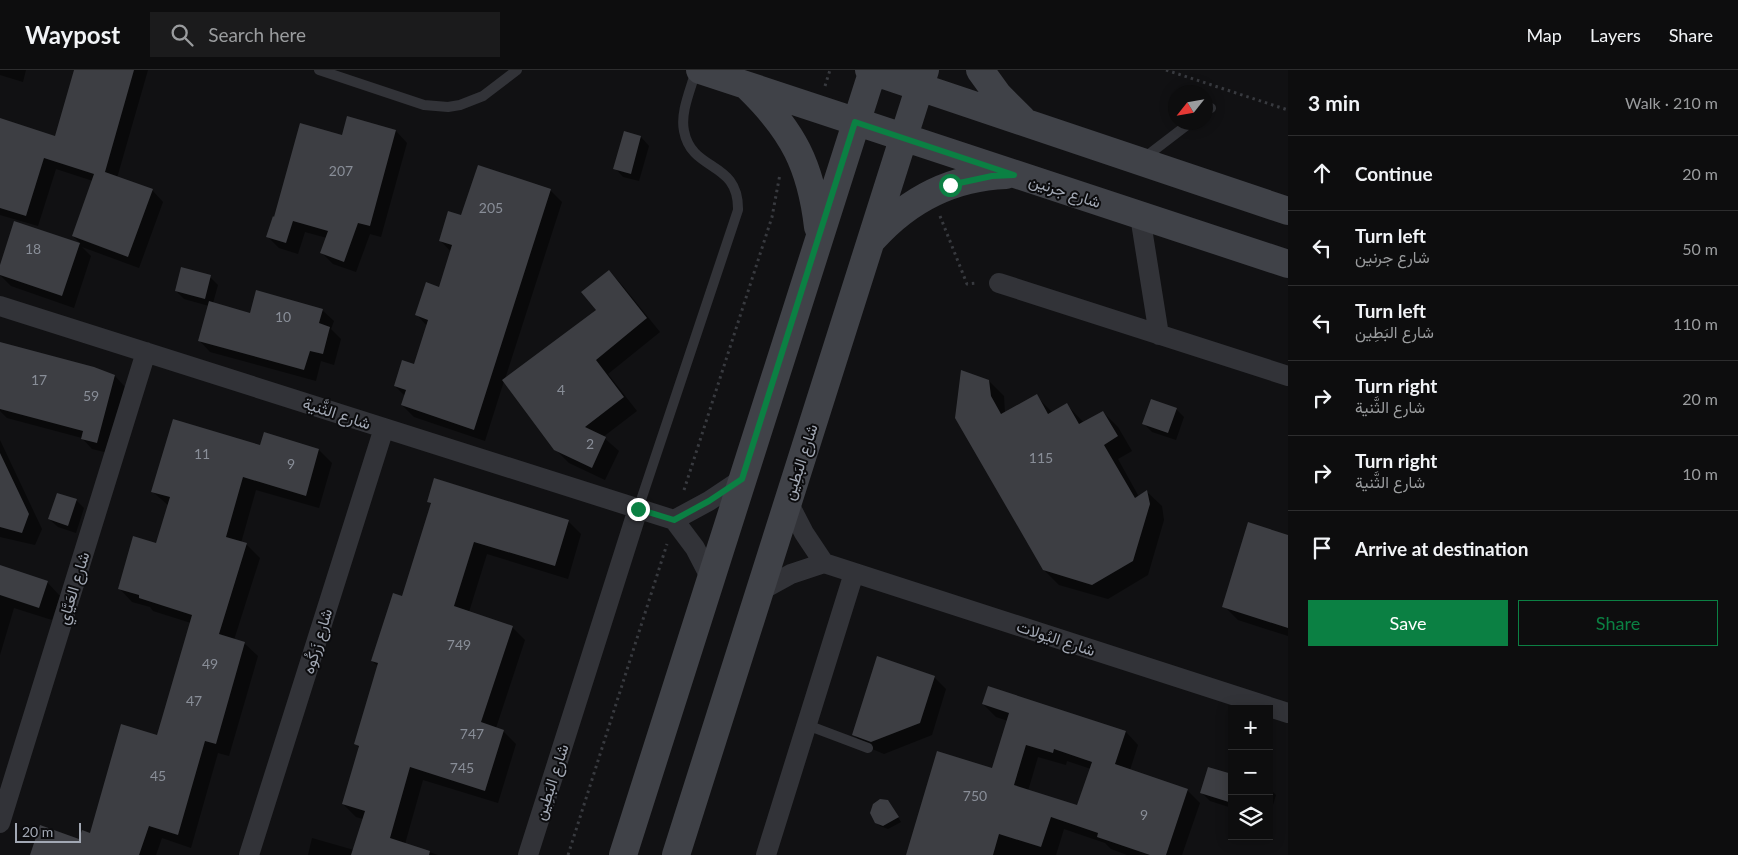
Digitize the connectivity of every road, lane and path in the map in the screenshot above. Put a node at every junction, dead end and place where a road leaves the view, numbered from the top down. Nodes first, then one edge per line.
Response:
1 (319, 70) edge
2 (517, 70) edge
3 (696, 70) edge
4 (700, 70) edge
5 (871, 70) edge
6 (980, 70) edge
7 (1166, 70) edge
8 (923, 79) edge
9 (746, 85) junction
10 (1288, 110) edge
11 (855, 122) junction
12 (1026, 123) junction
13 (1181, 130) edge
14 (904, 138) junction
15 (1140, 161) junction
16 (1014, 175) junction
17 (930, 193) junction
18 (1288, 211) edge
19 (1140, 216) junction
20 (819, 236) junction
21 (870, 242) junction
22 (1288, 264) edge
23 (999, 282) joint
24 (0, 306) edge
25 (1159, 335) junction
26 (146, 352) junction
27 (1288, 376) edge
28 (384, 428) junction
29 (742, 479) junction
30 (788, 502) junction
31 (638, 509) junction
32 (674, 520) junction
33 (824, 563) junction
34 (854, 572) junction
35 (711, 578) junction
36 (760, 590) junction
37 (1288, 713) edge
38 (806, 725) junction
39 (868, 748) dead end
40 (0, 823) edge
41 (249, 855) edge
42 (528, 855) edge
43 (624, 855) edge
44 (676, 855) edge
45 (766, 855) edge

1 - 2 lane
3 - 31 lane
4 - 9 main road, شارع جرنين
5 - 8 main road
5 - 11 main road
6 - 12 main road
7 - 10 path
8 - 12 main road
8 - 14 main road, شارع البَطِين
9 - 11 main road, شارع جرنين
9 - 20 main road
11 - 14 main road, شارع جرنين
11 - 20 main road
12 - 15 main road
13 - 15 lane
14 - 16 main road, شارع جرنين
14 - 21 main road, شارع البَطِين
15 - 18 main road
16 - 17 main road
16 - 19 main road, شارع جرنين
17 - 21 main road
17 - 23 path
19 - 22 main road, شارع جرنين
19 - 25 street
20 - 29 main road
21 - 30 main road, شارع البَطِين
23 - 25 street
24 - 26 street, شارع الثَّنية
25 - 27 street
26 - 28 street, شارع الثَّنية
26 - 40 street, شارع العَيَّاي
28 - 31 street, شارع الثَّنية
28 - 41 street, شارع زَركُوه
29 - 32 street
29 - 35 main road
30 - 33 street
30 - 36 main road, شارع البَطِين
31 - 32 street, شارع الثَّنية
31 - 42 street, شارع البَطِين
32 - 35 street
33 - 34 street, شارع اليُولات
33 - 36 street
34 - 37 street, شارع اليُولات
34 - 38 street
35 - 43 main road
36 - 44 main road, شارع البَطِين
38 - 39 lane
38 - 45 street

